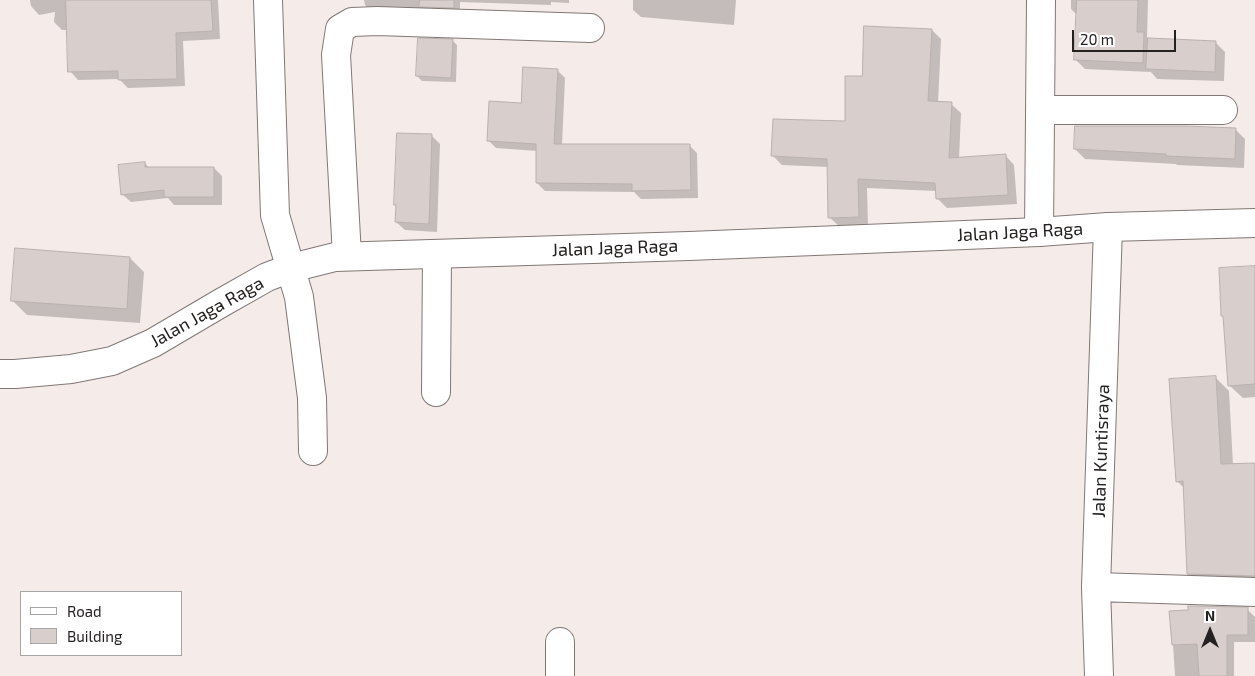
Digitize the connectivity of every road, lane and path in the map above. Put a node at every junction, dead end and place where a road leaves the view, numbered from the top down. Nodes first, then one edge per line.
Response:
1 (268, 0) edge
2 (1041, 0) edge
3 (590, 28) dead end
4 (1040, 110) junction
5 (1223, 110) dead end
6 (1255, 223) edge
7 (1108, 227) junction
8 (1039, 232) junction
9 (437, 254) junction
10 (341, 256) junction
11 (299, 266) junction
12 (0, 374) edge
13 (436, 392) dead end
14 (313, 451) dead end
15 (1096, 587) junction
16 (1255, 592) edge
17 (560, 642) dead end
18 (560, 676) edge
19 (1099, 676) edge

1 - 11 street
2 - 4 street
3 - 10 street
4 - 5 street
4 - 8 street
6 - 7 street, Jalan Jaga Raga
7 - 8 street, Jalan Jaga Raga
7 - 15 street, Jalan Kuntisraya
8 - 9 street, Jalan Jaga Raga
9 - 10 street, Jalan Jaga Raga
9 - 13 street
10 - 11 street, Jalan Jaga Raga
11 - 12 street, Jalan Jaga Raga
11 - 14 street
15 - 16 street
15 - 19 street, Jalan Kuntisraya
17 - 18 street

